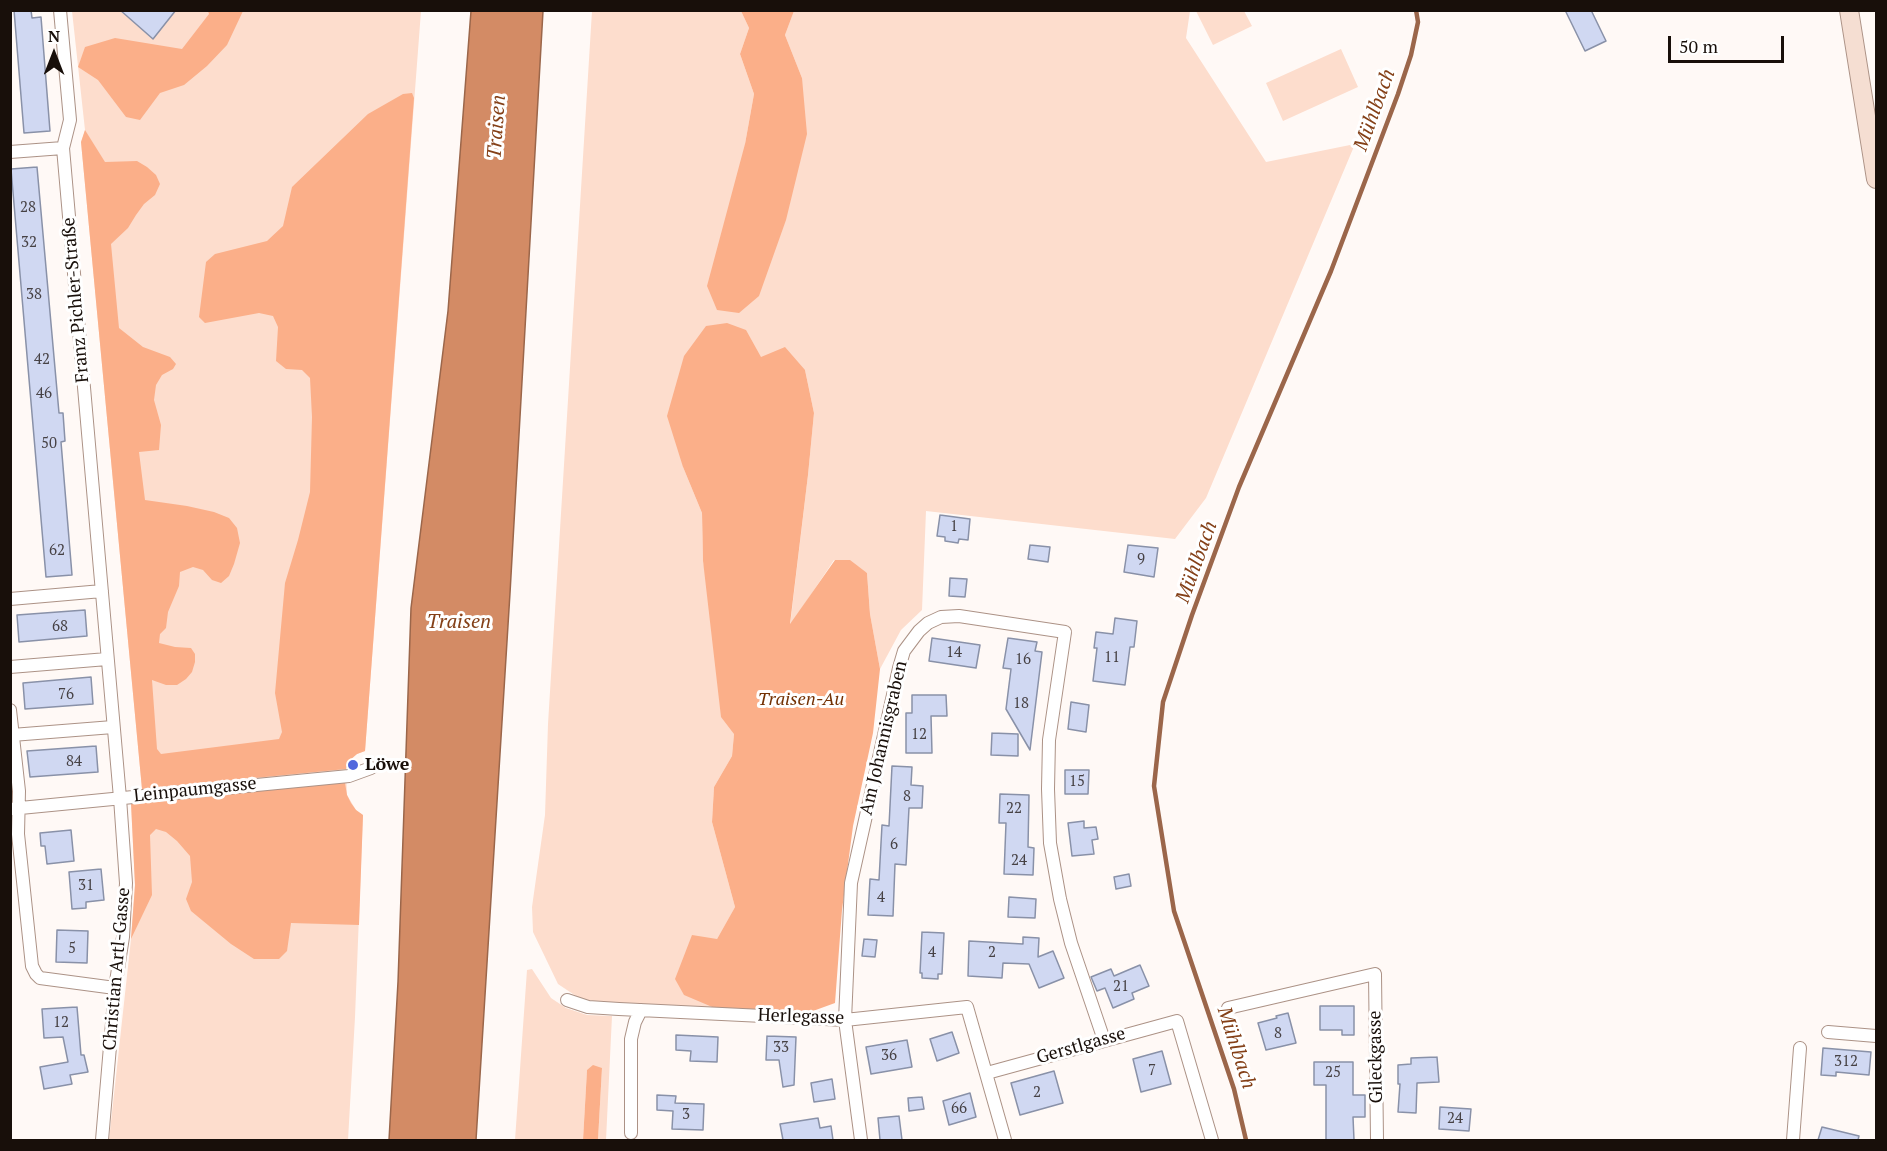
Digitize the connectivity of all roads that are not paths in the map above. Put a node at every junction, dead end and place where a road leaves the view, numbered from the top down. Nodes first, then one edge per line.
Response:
1 (60, 10) edge
2 (1849, 10) edge
3 (63, 148) junction
4 (10, 153) edge
5 (1876, 179) edge
6 (102, 591) junction
7 (10, 599) edge
8 (107, 659) junction
9 (10, 668) edge
10 (10, 710) edge
11 (113, 727) junction
12 (12, 735) junction
13 (371, 768) dead end
14 (120, 798) junction
15 (14, 808) edge
16 (115, 988) junction
17 (567, 1000) dead end
18 (1228, 1008) dead end
19 (641, 1010) junction
20 (845, 1020) junction
21 (1828, 1032) dead end
22 (1876, 1035) edge
23 (1104, 1040) junction
24 (1800, 1048) dead end
25 (987, 1073) junction
26 (631, 1133) dead end
27 (102, 1140) edge
28 (861, 1140) edge
29 (1005, 1140) edge
30 (1212, 1140) edge
31 (1377, 1140) edge
32 (1793, 1140) edge

1 - 3 street, Franz Pichler-Straße
2 - 5 main road
3 - 4 street
3 - 6 street, Franz Pichler-Straße
6 - 7 street
6 - 8 street, Franz Pichler-Straße
8 - 9 street
8 - 11 street, Franz Pichler-Straße
10 - 12 street
11 - 12 street
11 - 14 street, Franz Pichler-Straße
12 - 15 street
13 - 14 street, Leinpaumgasse
14 - 15 street, Leinpaumgasse
14 - 16 street, Christian Artl-Gasse
15 - 16 street
16 - 27 street, Christian Artl-Gasse
17 - 19 street, Herlegasse
18 - 31 street, Gileckgasse
19 - 20 street, Herlegasse
19 - 26 street
20 - 23 street, Am Johannisgraben
20 - 25 street, Herlegasse
20 - 28 street
21 - 22 street
23 - 25 street, Gerstlgasse
23 - 30 street, Gerstlgasse
24 - 32 street
25 - 29 street

